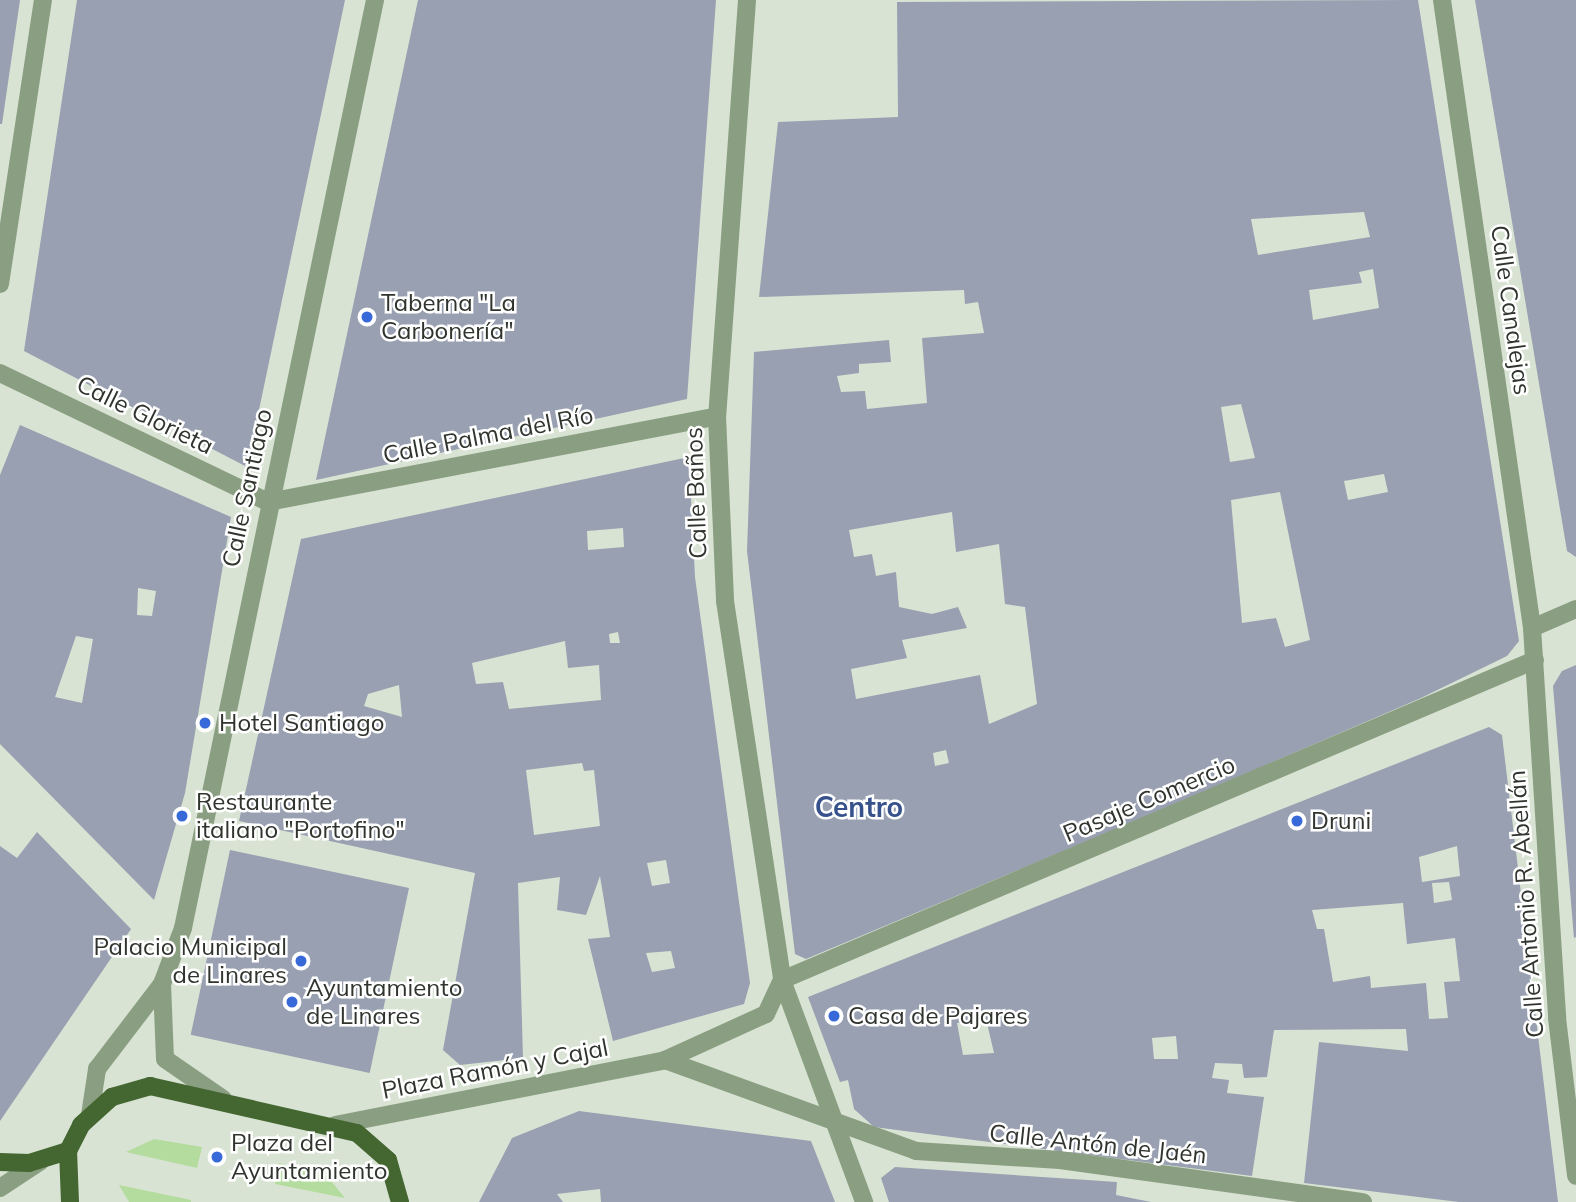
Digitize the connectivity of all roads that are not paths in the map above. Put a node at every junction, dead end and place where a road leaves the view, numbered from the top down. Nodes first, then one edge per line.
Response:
1 (43, 0) edge
2 (375, 0) edge
3 (747, 0) edge
4 (1442, 0) edge
5 (0, 284) edge
6 (0, 373) edge
7 (717, 416) junction
8 (268, 502) junction
9 (1576, 608) edge
10 (1532, 628) junction
11 (1535, 660) junction
12 (782, 980) junction
13 (162, 984) junction
14 (665, 1060) junction
15 (223, 1099) junction
16 (90, 1115) junction
17 (832, 1121) junction
18 (335, 1125) junction
19 (68, 1151) junction
20 (41, 1161) junction
21 (0, 1163) edge
22 (1576, 1177) edge
23 (0, 1188) edge
24 (70, 1202) edge
25 (400, 1202) edge
26 (864, 1202) edge
27 (1363, 1202) edge

1 - 5 street
2 - 8 street, Calle Santiago
3 - 7 street, Calle Baños
4 - 10 street, Calle Canalejas
6 - 8 street, Calle Glorieta
7 - 8 street, Calle Palma del Río
7 - 12 street, Calle Baños
8 - 13 street, Calle Santiago
9 - 10 street
10 - 11 street, Calle Antonio R. Abellán
11 - 12 street, Pasaje Comercio
11 - 22 street, Calle Antonio R. Abellán
12 - 14 street, Plaza Ramón y Cajal
12 - 17 street
13 - 15 street, Calle Santiago
13 - 16 street, Calle Santiago
14 - 17 street
14 - 18 street, Plaza Ramón y Cajal
15 - 16 main road
15 - 18 main road
16 - 19 main road
17 - 26 street
17 - 27 street, Calle Antón de Jaén
18 - 25 main road
19 - 20 main road
19 - 24 main road
20 - 21 main road
20 - 23 street

